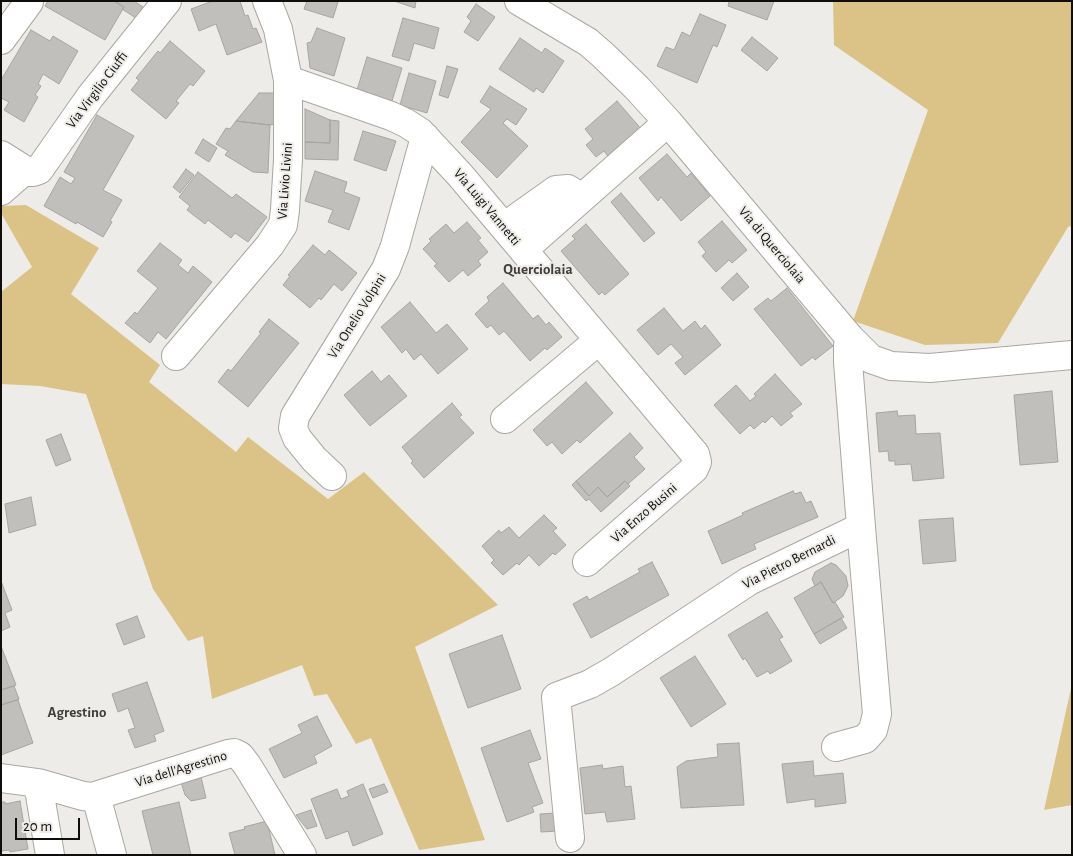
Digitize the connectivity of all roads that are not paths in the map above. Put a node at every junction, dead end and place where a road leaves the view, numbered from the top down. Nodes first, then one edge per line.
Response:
1 (28, 1) edge
2 (167, 1) edge
3 (267, 1) edge
4 (519, 1) edge
5 (1, 40) edge
6 (288, 80) junction
7 (668, 122) junction
8 (425, 137) junction
9 (1, 155) edge
10 (25, 170) junction
11 (1, 191) edge
12 (582, 198) junction
13 (504, 227) junction
14 (524, 250) junction
15 (850, 338) junction
16 (599, 340) junction
17 (1072, 355) edge
18 (176, 356) dead end
19 (505, 419) dead end
20 (697, 462) joint
21 (332, 476) dead end
22 (861, 527) junction
23 (587, 562) dead end
24 (836, 747) dead end
25 (1, 778) edge
26 (38, 783) junction
27 (96, 796) junction
28 (570, 838) dead end
29 (50, 855) edge
30 (112, 855) edge
31 (302, 855) edge

1 - 5 street
2 - 10 street, Via Virgilio Ciuffi
3 - 6 street, Via Livio Livini
4 - 7 street, Via di Querciolaia
6 - 8 street, Via Luigi Vannetti
6 - 18 street, Via Livio Livini
7 - 12 street
7 - 15 street, Via di Querciolaia
8 - 13 street, Via Luigi Vannetti
8 - 21 street, Via Onelio Volpini
9 - 10 street
10 - 11 street, Via Virgilio Ciuffi
12 - 13 street
12 - 14 street
13 - 14 street, Via Luigi Vannetti
14 - 16 street, Via Luigi Vannetti
15 - 17 street, Via di Querciolaia
15 - 22 street
16 - 19 street
16 - 20 street, Via Luigi Vannetti
20 - 23 street, Via Enzo Busini
22 - 24 street
22 - 28 street, Via Pietro Bernardi
25 - 26 street, Via dell'Agrestino
26 - 27 street, Via dell'Agrestino
26 - 29 street
27 - 30 street
27 - 31 street, Via dell'Agrestino

